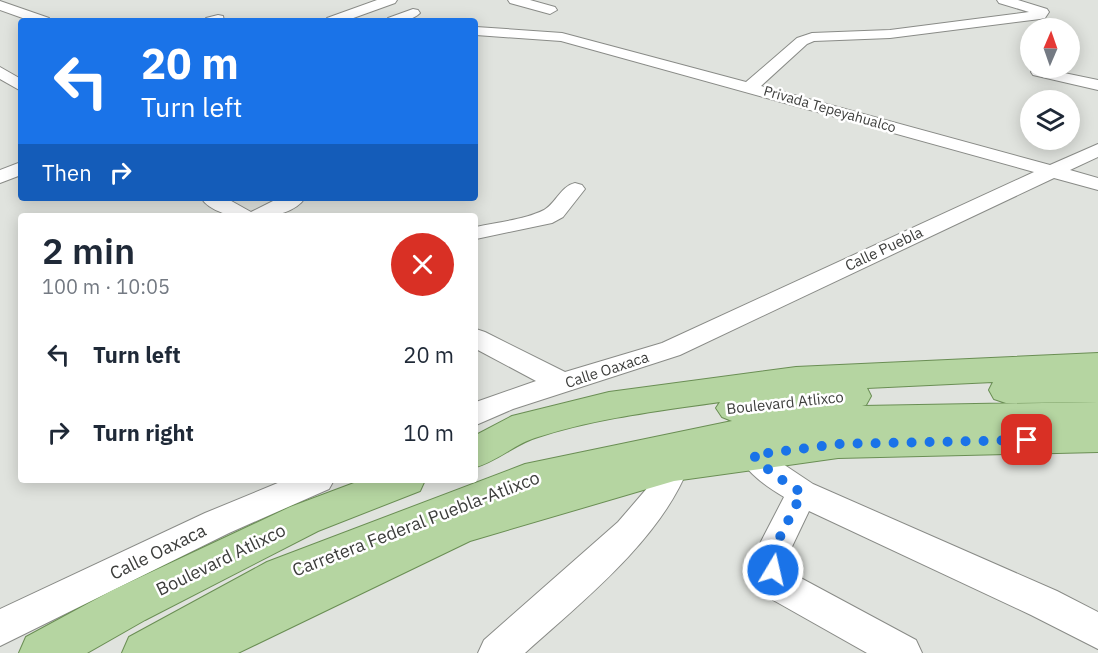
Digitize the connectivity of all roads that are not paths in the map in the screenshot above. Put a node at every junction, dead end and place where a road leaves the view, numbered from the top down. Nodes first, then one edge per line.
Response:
1 (390, 0) edge
2 (514, 0) edge
3 (1004, 0) edge
4 (0, 5) edge
5 (550, 10) dead end
6 (413, 13) dead end
7 (36, 18) edge
8 (340, 18) edge
9 (400, 18) edge
10 (478, 31) edge
11 (562, 37) junction
12 (534, 52) dead end
13 (18, 64) edge
14 (0, 71) edge
15 (1066, 78) edge
16 (18, 84) edge
17 (1098, 85) edge
18 (750, 87) junction
19 (1098, 150) edge
20 (18, 169) edge
21 (1052, 171) junction
22 (0, 177) edge
23 (1098, 184) edge
24 (575, 189) dead end
25 (216, 201) edge
26 (289, 201) edge
27 (238, 213) edge
28 (265, 213) edge
29 (478, 233) edge
30 (478, 340) edge
31 (670, 349) joint
32 (1098, 365) edge
33 (565, 384) junction
34 (1098, 388) edge
35 (861, 408) junction
36 (478, 413) edge
37 (1098, 415) edge
38 (1098, 438) edge
39 (478, 452) edge
40 (478, 453) edge
41 (753, 455) junction
42 (674, 466) junction
43 (311, 483) edge
44 (398, 483) edge
45 (802, 493) junction
46 (0, 628) edge
47 (1098, 631) edge
48 (42, 653) edge
49 (145, 653) edge
50 (192, 653) edge
51 (497, 653) edge
52 (903, 653) edge

1 - 8 street
2 - 5 street
3 - 18 street
4 - 7 street
6 - 9 street
10 - 11 street, Privada Tepeyahualco
11 - 12 street
11 - 18 street, Privada Tepeyahualco
13 - 14 street
14 - 16 street
15 - 17 street
18 - 21 street, Privada Tepeyahualco
19 - 21 street, Calle Puebla
20 - 22 street
21 - 23 street, Privada Tepeyahualco
21 - 31 street, Calle Puebla
24 - 29 street
25 - 27 street
26 - 28 street
30 - 33 street
31 - 33 street, Calle Oaxaca
32 - 39 main road
33 - 36 street, Calle Oaxaca
34 - 35 main road, Boulevard Atlixco
35 - 37 main road, Carretera Federal Puebla-Atlixco
35 - 40 main road, Boulevard Atlixco
35 - 49 main road, Carretera Federal Puebla-Atlixco
38 - 41 main road
41 - 42 main road
41 - 45 street
42 - 50 main road
42 - 51 street
43 - 46 street, Calle Oaxaca
44 - 48 main road, Boulevard Atlixco
45 - 47 street
45 - 52 street

